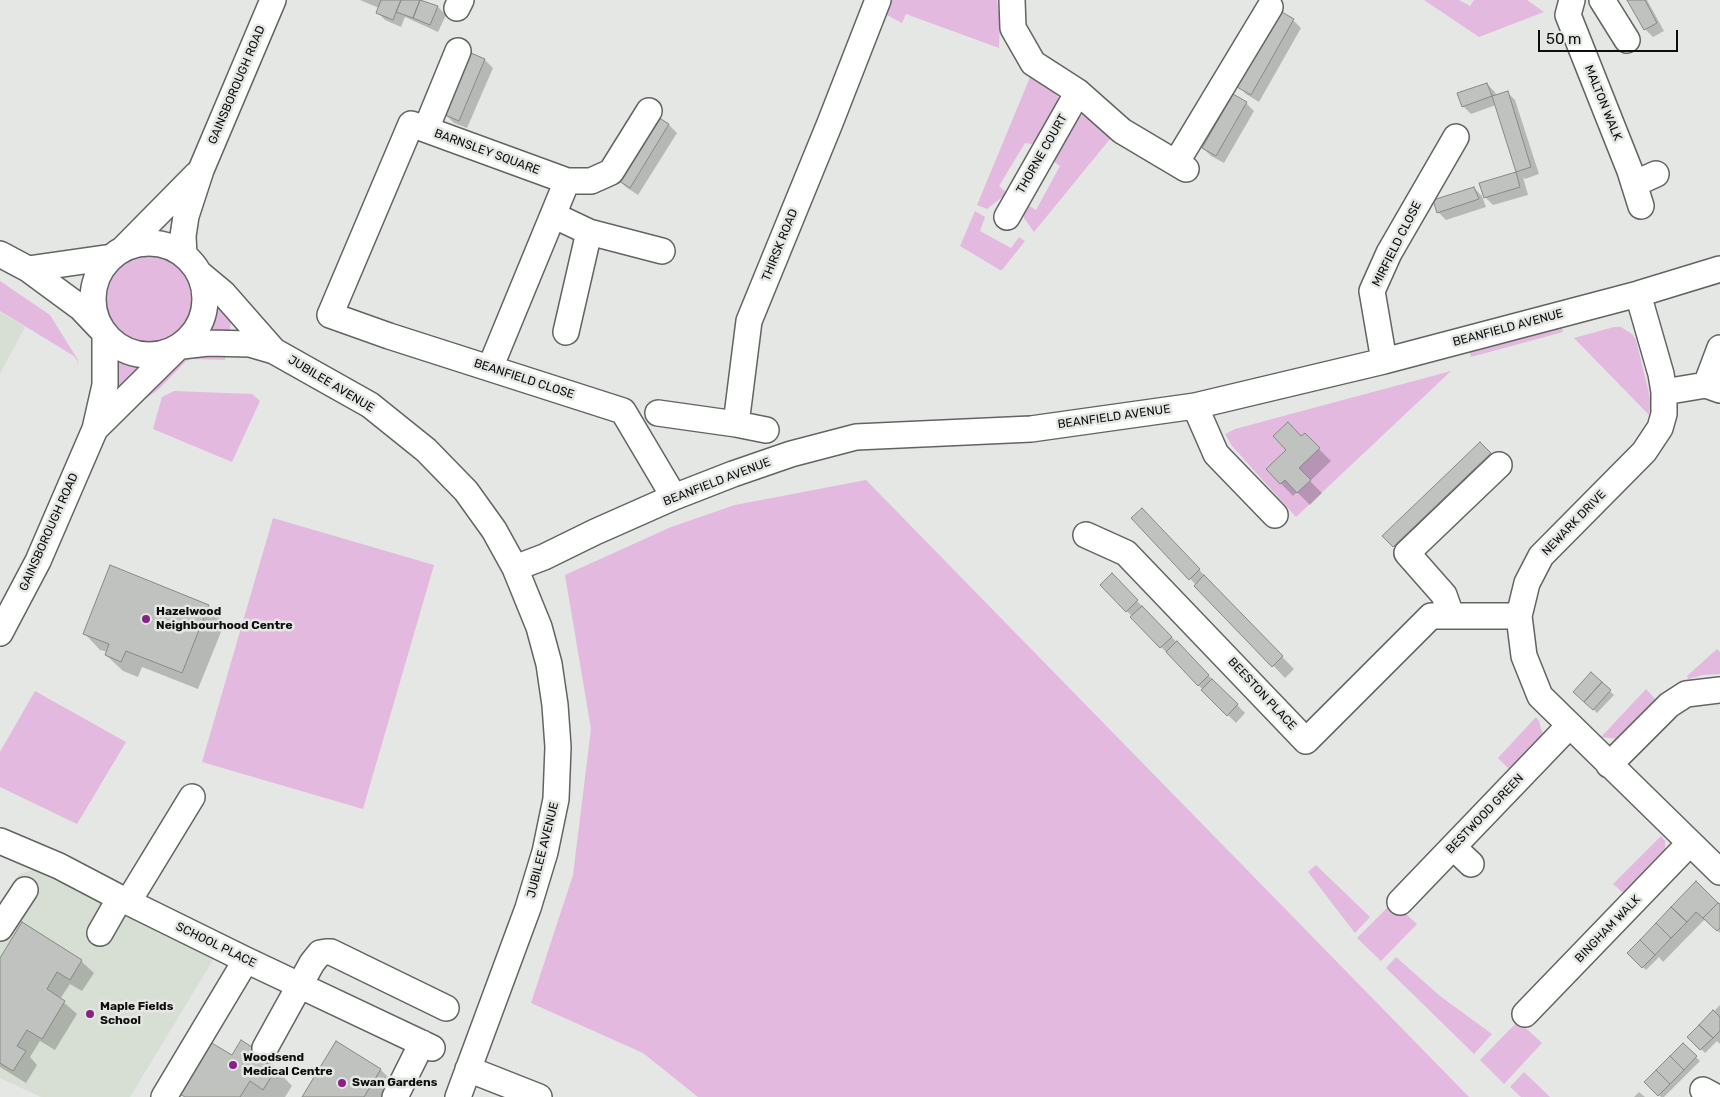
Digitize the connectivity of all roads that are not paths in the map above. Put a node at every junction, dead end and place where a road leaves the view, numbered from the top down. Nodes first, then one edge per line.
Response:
1 (273, 0) edge
2 (878, 0) edge
3 (1012, 0) edge
4 (1572, 0) edge
5 (1602, 0) edge
6 (1270, 7) dead end
7 (1627, 40) dead end
8 (458, 51) dead end
9 (1078, 92) junction
10 (649, 111) dead end
11 (426, 129) junction
12 (1456, 137) dead end
13 (201, 170) junction
14 (567, 181) junction
15 (1644, 188) dead end
16 (553, 215) junction
17 (1007, 217) dead end
18 (588, 232) junction
19 (662, 251) dead end
20 (117, 253) junction
21 (0, 254) edge
22 (192, 264) junction
23 (28, 269) junction
24 (1720, 269) edge
25 (1638, 294) junction
26 (330, 315) joint
27 (103, 332) junction
28 (566, 332) dead end
29 (179, 348) junction
30 (1720, 348) edge
31 (274, 351) junction
32 (1384, 360) junction
33 (490, 368) junction
34 (1713, 387) edge
35 (1664, 392) junction
36 (1195, 406) junction
37 (658, 413) dead end
38 (736, 424) junction
39 (95, 429) junction
40 (766, 430) dead end
41 (1499, 465) dead end
42 (674, 498) junction
43 (1275, 515) dead end
44 (1086, 535) dead end
45 (515, 568) junction
46 (1451, 615) junction
47 (1519, 616) junction
48 (0, 633) edge
49 (1720, 690) edge
50 (1569, 726) junction
51 (1609, 765) junction
52 (192, 797) dead end
53 (1690, 843) junction
54 (1, 844) edge
55 (1453, 847) junction
56 (1471, 864) dead end
57 (1720, 872) edge
58 (25, 890) dead end
59 (124, 900) junction
60 (1400, 902) dead end
61 (0, 928) edge
62 (100, 933) dead end
63 (246, 960) junction
64 (300, 986) junction
65 (446, 1008) dead end
66 (1525, 1014) dead end
67 (265, 1048) dead end
68 (468, 1070) junction
69 (164, 1097) edge
70 (395, 1097) edge
71 (458, 1097) edge
72 (539, 1097) edge

1 - 13 street, GAINSBOROUGH ROAD
2 - 38 street, THIRSK ROAD
3 - 9 street
4 - 15 street, MALTON WALK
5 - 7 street
6 - 9 street
8 - 11 street
9 - 17 street, THORNE COURT
10 - 14 street
11 - 14 street, BARNSLEY SQUARE
11 - 26 street, BARNSLEY SQUARE
12 - 32 street, MIRFIELD CLOSE
13 - 20 street, GAINSBOROUGH ROAD
13 - 22 street, GAINSBOROUGH ROAD
14 - 16 street
16 - 18 street
16 - 33 street
18 - 19 street
18 - 28 street
20 - 22 street
20 - 23 street
20 - 27 street
21 - 23 street
22 - 29 street
22 - 31 street, JUBILEE AVENUE
23 - 27 street
24 - 25 street, BEANFIELD AVENUE
25 - 32 street, BEANFIELD AVENUE
25 - 35 street, NEWARK DRIVE
26 - 33 street, BEANFIELD CLOSE
27 - 29 street
27 - 39 street, GAINSBOROUGH ROAD
29 - 31 street, JUBILEE AVENUE
29 - 39 street, GAINSBOROUGH ROAD
30 - 34 street
31 - 45 street, JUBILEE AVENUE
32 - 36 street, BEANFIELD AVENUE
33 - 42 street, BEANFIELD CLOSE
34 - 35 street
35 - 47 street, NEWARK DRIVE
36 - 42 street, BEANFIELD AVENUE
36 - 43 street
37 - 38 street
38 - 40 street
39 - 48 street, GAINSBOROUGH ROAD
41 - 46 street
42 - 45 street, BEANFIELD AVENUE
44 - 46 street, BEESTON PLACE
45 - 68 street, JUBILEE AVENUE
46 - 47 street, BEESTON PLACE
47 - 50 street, NEWARK DRIVE
49 - 51 street
50 - 51 street, NEWARK DRIVE
50 - 55 street, BESTWOOD GREEN
51 - 53 street, NEWARK DRIVE
52 - 59 street
53 - 57 street, NEWARK DRIVE
53 - 66 street, BINGHAM WALK
54 - 59 street, SCHOOL PLACE
55 - 56 street
55 - 60 street, BESTWOOD GREEN
58 - 61 street
59 - 62 street
59 - 63 street, SCHOOL PLACE
63 - 64 street, SCHOOL PLACE
63 - 69 street
64 - 65 street
64 - 67 street
64 - 70 street, SCHOOL PLACE
68 - 71 street, JUBILEE AVENUE
68 - 72 street

